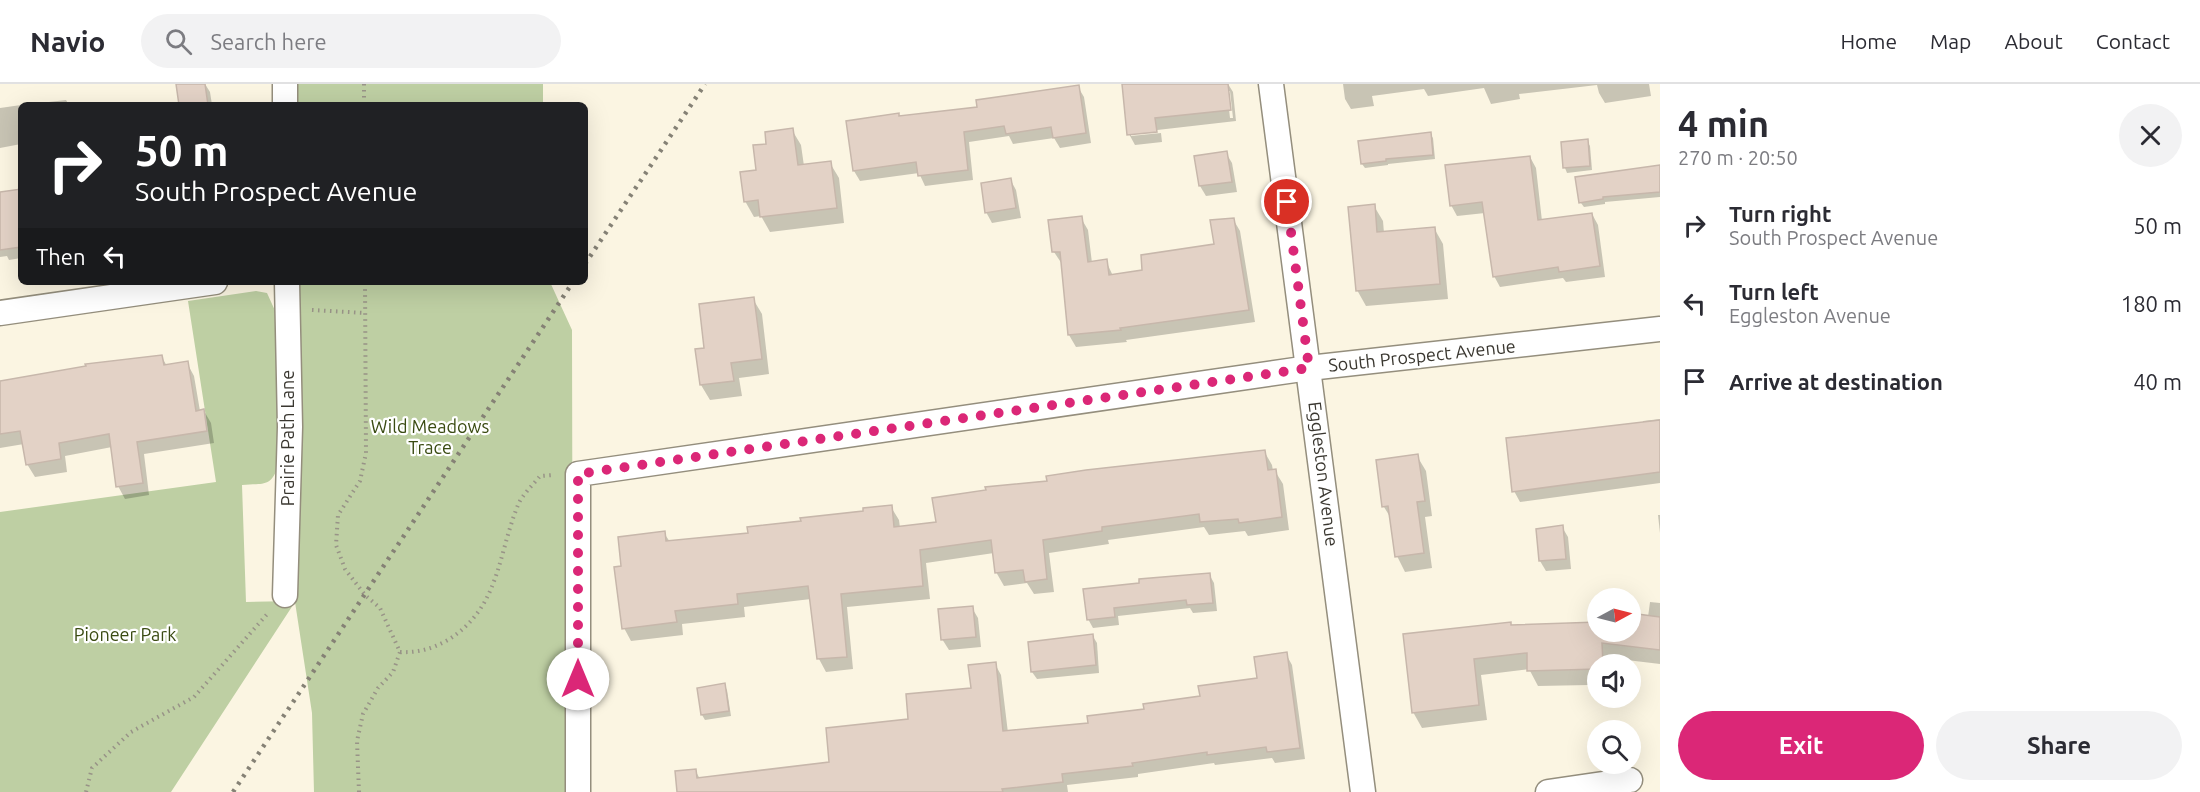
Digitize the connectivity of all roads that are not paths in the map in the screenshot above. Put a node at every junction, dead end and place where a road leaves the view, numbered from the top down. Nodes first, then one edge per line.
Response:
1 (285, 84) edge
2 (1271, 84) edge
3 (285, 102) edge
4 (194, 285) edge
5 (287, 285) edge
6 (0, 313) edge
7 (1660, 329) edge
8 (1309, 368) junction
9 (285, 595) road end
10 (1630, 780) dead end
11 (578, 792) edge
12 (1364, 792) edge
13 (1548, 792) edge

1 - 3 street
2 - 8 street, Eggleston Avenue
4 - 6 street
5 - 9 street, Prairie Path Lane
7 - 8 street, South Prospect Avenue
8 - 11 street, South Prospect Avenue
8 - 12 street, Eggleston Avenue
10 - 13 street

